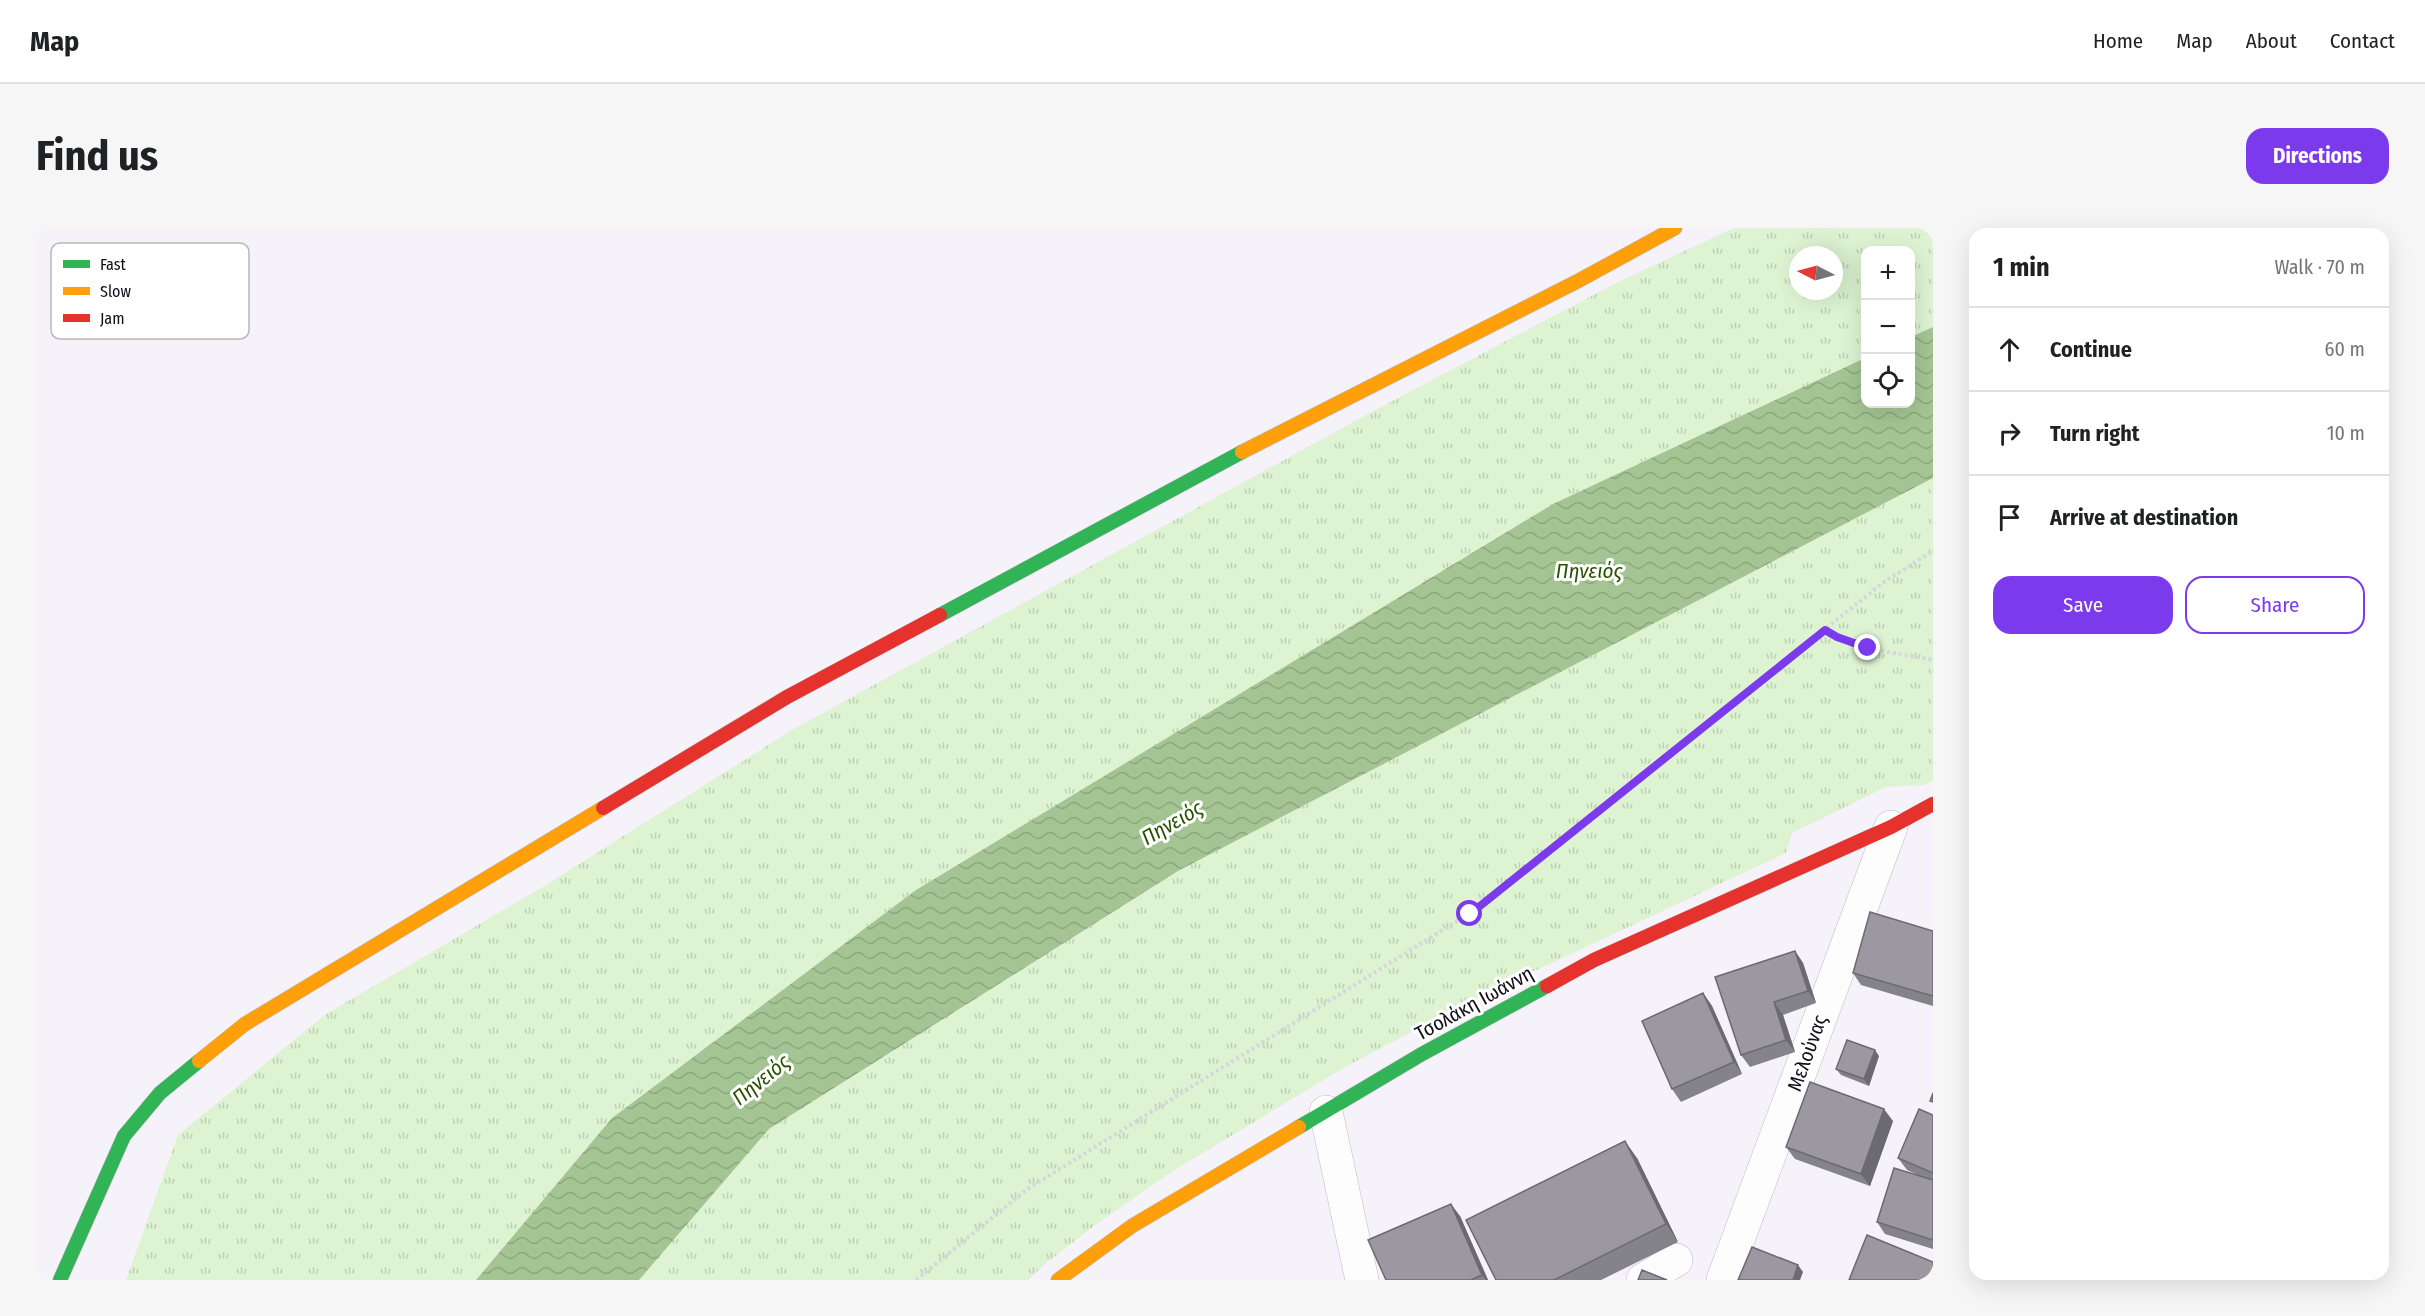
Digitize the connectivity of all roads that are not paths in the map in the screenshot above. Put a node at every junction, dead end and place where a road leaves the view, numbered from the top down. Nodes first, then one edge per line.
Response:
1 (1675, 228) edge
2 (1933, 804) edge
3 (1891, 826) junction
4 (1326, 1112) junction
5 (1676, 1260) dead end
6 (60, 1280) edge
7 (1058, 1280) edge
8 (1362, 1280) edge
9 (1643, 1280) edge
10 (1723, 1280) edge

1 - 6 street
2 - 3 street, Τσολάκη Ιωάννη
3 - 4 street, Τσολάκη Ιωάννη
3 - 10 street, Μελούνας
4 - 7 street, Τσολάκη Ιωάννη
4 - 8 street
5 - 9 street

